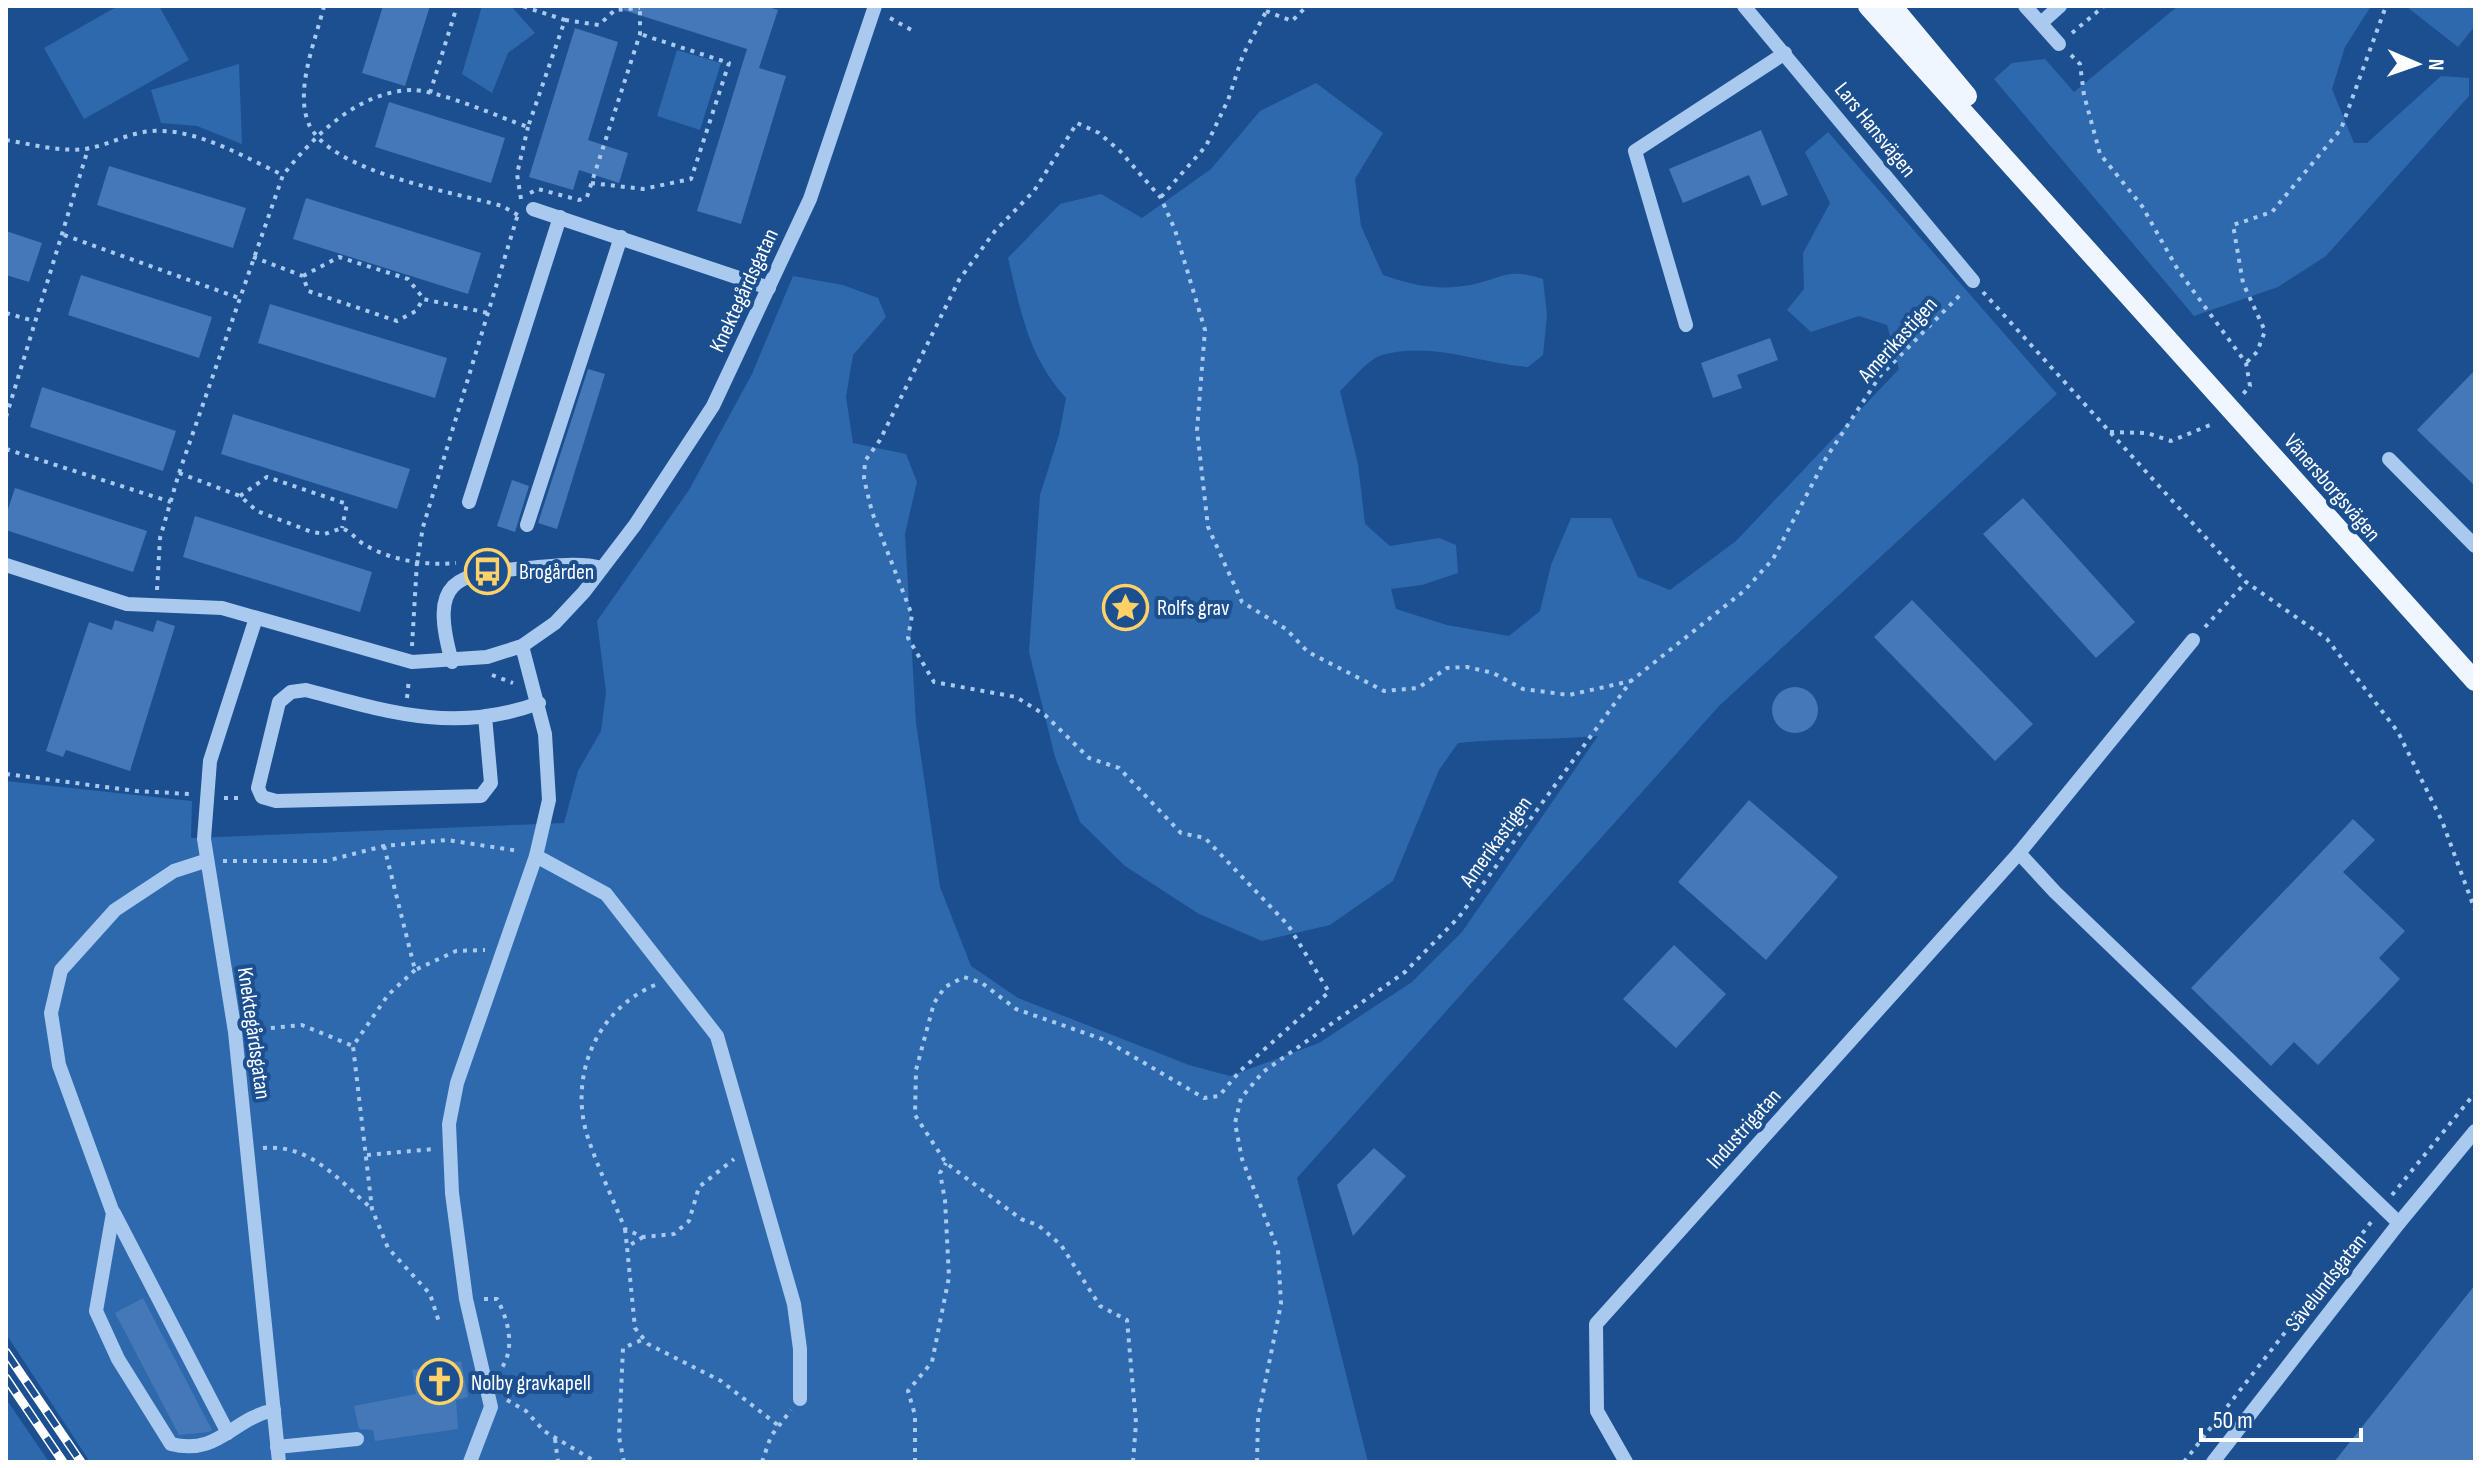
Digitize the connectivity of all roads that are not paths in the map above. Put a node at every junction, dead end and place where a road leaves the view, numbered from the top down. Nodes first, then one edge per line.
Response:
1 (875, 6) edge
2 (1744, 6) edge
3 (1868, 6) edge
4 (1892, 6) edge
5 (2025, 6) edge
6 (2060, 6) edge
7 (2041, 23) junction
8 (2059, 44) road end
9 (1785, 53) junction
10 (533, 209) dead end
11 (560, 217) junction
12 (621, 237) junction
13 (1973, 281) road end
14 (769, 288) junction
15 (2156, 323) junction
16 (1686, 325) dead end
17 (2389, 459) dead end
18 (469, 502) dead end
19 (527, 525) dead end
20 (2475, 546) edge
21 (6, 565) edge
22 (602, 568) junction
23 (256, 618) junction
24 (2193, 640) road end
25 (522, 646) junction
26 (452, 662) junction
27 (2475, 681) edge
28 (539, 703) junction
29 (485, 716) junction
30 (2019, 853) junction
31 (536, 856) junction
32 (205, 861) junction
33 (2475, 1131) edge
34 (113, 1213) junction
35 (2399, 1223) junction
36 (800, 1399) road end
37 (274, 1410) junction
38 (228, 1433) junction
39 (357, 1439) dead end
40 (278, 1454) edge
41 (470, 1462) edge
42 (1626, 1462) edge
43 (2213, 1462) edge

1 - 14 street, Knektegårdsgatan
2 - 9 street, Lars Hansvägen
3 - 15 main road, Vänersborgsvägen
4 - 15 main road, Vänersborgsvägen
5 - 7 street
6 - 7 street
7 - 8 street
9 - 13 street, Lars Hansvägen
9 - 16 street
10 - 11 street
11 - 12 street
11 - 18 street
12 - 14 street
12 - 19 street
14 - 22 street, Knektegårdsgatan
15 - 27 main road, Vänersborgsvägen
17 - 20 street
21 - 23 street, Knektegårdsgatan
22 - 25 street, Knektegårdsgatan
22 - 26 street
23 - 26 street, Knektegårdsgatan
23 - 32 street, Knektegårdsgatan
24 - 30 street, Industrigatan
25 - 26 street, Knektegårdsgatan
25 - 28 street
28 - 29 street
28 - 31 street
29 - 29 street
30 - 35 street
30 - 42 street, Industrigatan
31 - 36 street
31 - 41 street
32 - 34 street
32 - 37 street, Knektegårdsgatan
33 - 35 street, Sävelundsgatan
34 - 38 street
34 - 38 street
35 - 43 street, Sävelundsgatan
37 - 38 street
37 - 40 street, Knektegårdsgatan
39 - 40 street

